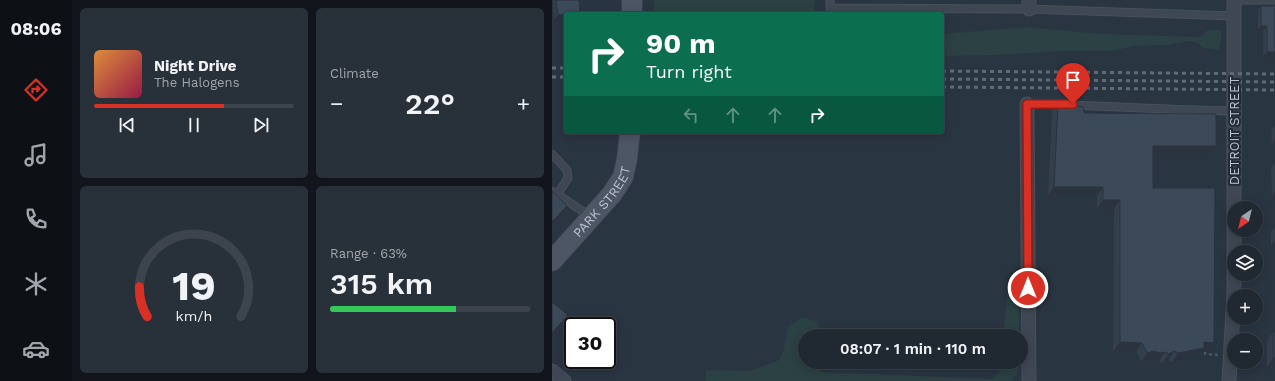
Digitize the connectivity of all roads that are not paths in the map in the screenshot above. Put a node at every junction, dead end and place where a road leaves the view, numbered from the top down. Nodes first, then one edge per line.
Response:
1 (632, 0) edge
2 (830, 0) edge
3 (1234, 0) edge
4 (1275, 0) edge
5 (1029, 4) edge
6 (632, 12) edge
7 (1233, 16) junction
8 (1027, 104) joint
9 (1234, 111) junction
10 (630, 134) edge
11 (552, 154) edge
12 (555, 193) edge
13 (592, 217) junction
14 (552, 261) edge
15 (552, 371) edge
16 (564, 381) edge
17 (1029, 381) edge
18 (1229, 381) edge

1 - 6 street
2 - 5 lane
3 - 4 lane
3 - 7 street, DETROIT STREET
5 - 7 lane
7 - 9 street, DETROIT STREET
8 - 9 lane
8 - 17 street
9 - 18 street, DETROIT STREET
10 - 13 street, PARK STREET
11 - 12 lane
12 - 13 lane
13 - 14 street, PARK STREET
15 - 16 street

